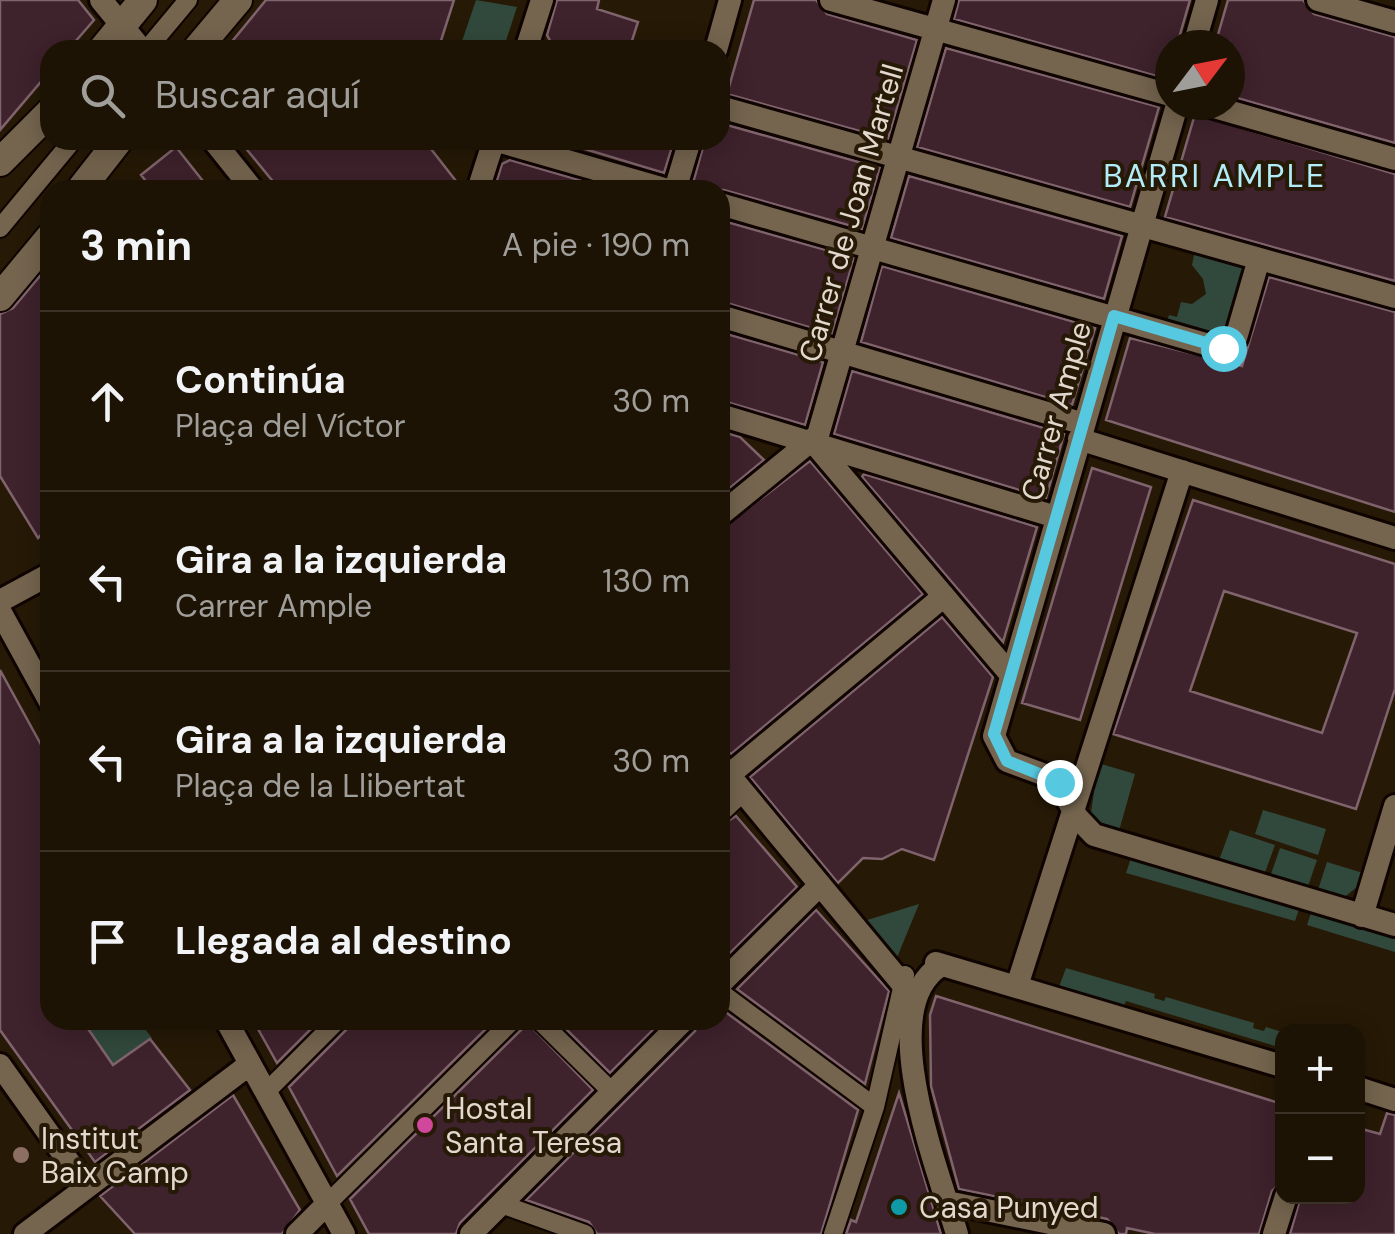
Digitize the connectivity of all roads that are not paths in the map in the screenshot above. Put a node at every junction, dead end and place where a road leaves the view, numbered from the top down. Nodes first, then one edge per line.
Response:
1 (101, 0) edge
2 (143, 0) edge
3 (188, 0) edge
4 (238, 0) edge
5 (542, 0) edge
6 (730, 0) edge
7 (832, 0) edge
8 (944, 0) edge
9 (1208, 0) edge
10 (1318, 0) edge
11 (1395, 22) edge
12 (122, 26) junction
13 (935, 29) junction
14 (1199, 30) edge
15 (110, 40) edge
16 (140, 40) edge
17 (153, 40) edge
18 (204, 40) edge
19 (529, 40) edge
20 (719, 40) edge
21 (1155, 90) edge
22 (730, 111) edge
23 (1245, 116) edge
24 (1173, 120) edge
25 (40, 122) edge
26 (65, 150) edge
27 (111, 150) edge
28 (221, 150) edge
29 (491, 150) edge
30 (530, 150) edge
31 (686, 150) edge
32 (1395, 158) edge
33 (897, 160) junction
34 (0, 162) edge
35 (88, 180) edge
36 (245, 180) edge
37 (481, 180) edge
38 (636, 180) edge
39 (676, 180) edge
40 (730, 207) edge
41 (1141, 226) junction
42 (0, 228) edge
43 (872, 246) junction
44 (40, 249) edge
45 (1259, 258) junction
46 (0, 297) edge
47 (1395, 297) edge
48 (1114, 316) junction
49 (730, 319) edge
50 (842, 353) junction
51 (730, 418) edge
52 (1082, 431) junction
53 (811, 440) junction
54 (1182, 470) junction
55 (730, 507) edge
56 (1056, 517) junction
57 (1395, 538) edge
58 (40, 579) edge
59 (944, 596) junction
60 (0, 601) edge
61 (0, 612) edge
62 (1010, 674) junction
63 (40, 684) edge
64 (730, 777) edge
65 (1395, 806) edge
66 (1074, 811) junction
67 (819, 886) junction
68 (1362, 916) junction
69 (1395, 925) edge
70 (730, 974) edge
71 (908, 985) junction
72 (1017, 986) junction
73 (730, 999) edge
74 (231, 1030) edge
75 (328, 1030) edge
76 (502, 1030) edge
77 (549, 1030) edge
78 (674, 1030) edge
79 (250, 1064) junction
80 (1275, 1064) edge
81 (0, 1065) edge
82 (1365, 1090) edge
83 (266, 1092) junction
84 (612, 1092) junction
85 (1395, 1100) edge
86 (875, 1107) junction
87 (86, 1186) junction
88 (947, 1202) junction
89 (327, 1204) junction
90 (501, 1204) junction
91 (1283, 1204) edge
92 (25, 1234) edge
93 (297, 1234) edge
94 (344, 1234) edge
95 (471, 1234) edge
96 (585, 1234) edge
97 (833, 1234) edge
98 (957, 1234) edge
99 (1104, 1234) edge
100 (1274, 1234) edge

1 - 12 street
2 - 12 street
3 - 17 street
4 - 18 street
5 - 19 street
6 - 20 street
7 - 13 street
8 - 13 street, Carrer de Joan Martell
9 - 14 street
10 - 11 street
12 - 15 street
12 - 16 street
13 - 21 street
13 - 33 street, Carrer de Joan Martell
22 - 33 street
23 - 32 street
24 - 41 street, Carrer Ample
25 - 34 street
26 - 42 street
27 - 35 street
28 - 36 street
29 - 37 street
30 - 38 street
31 - 39 street
33 - 41 street
33 - 43 street, Carrer de Joan Martell
40 - 43 street
41 - 45 street
41 - 48 street, Carrer Ample
43 - 48 street
43 - 50 street, Carrer de Joan Martell
44 - 46 street
45 - 47 street
45 - 48 street
48 - 52 street, Carrer Ample
49 - 50 street
50 - 52 street
50 - 53 street, Carrer de Joan Martell
51 - 53 street
52 - 54 street
52 - 56 street, Carrer Ample
53 - 55 street
53 - 56 street
53 - 59 street
54 - 57 street
54 - 66 street
56 - 62 street, Carrer Ample
58 - 60 street
59 - 62 street
59 - 64 street
61 - 63 street
62 - 66 street, Carrer Ample
64 - 67 street
65 - 68 street
66 - 68 street
66 - 72 street
67 - 70 street
67 - 71 street
68 - 69 street
71 - 72 street
71 - 86 street
71 - 88 street
72 - 80 street
73 - 86 street
74 - 79 street
75 - 83 street
76 - 89 street
77 - 84 street
78 - 84 street
79 - 83 street
79 - 87 street
81 - 87 street
82 - 85 street
83 - 89 street
84 - 90 street
86 - 97 street
87 - 92 street
88 - 98 street
88 - 99 street
89 - 93 street
89 - 94 street
90 - 95 street
90 - 96 street
91 - 100 street

